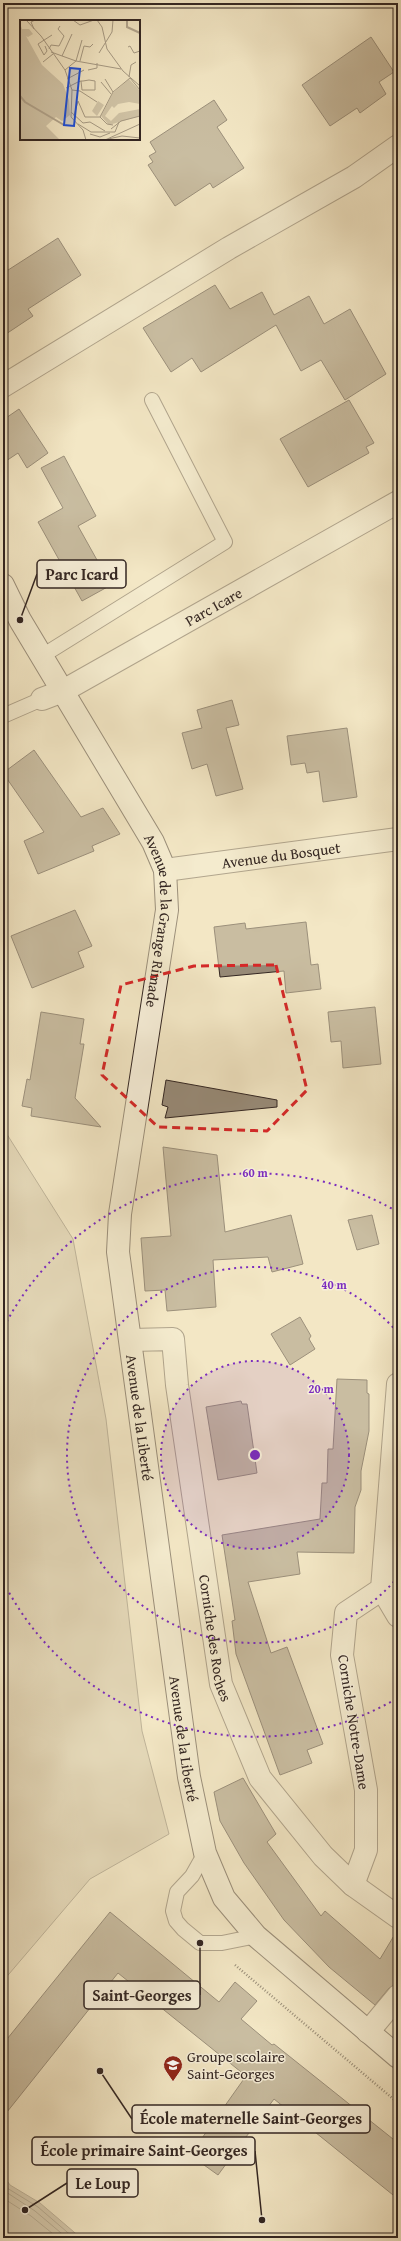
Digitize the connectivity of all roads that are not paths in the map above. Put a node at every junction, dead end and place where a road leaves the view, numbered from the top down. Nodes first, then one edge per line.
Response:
1 (398, 146) edge
2 (3, 386) edge
3 (152, 400) dead end
4 (393, 511) edge
5 (3, 585) edge
6 (42, 656) junction
7 (63, 691) junction
8 (42, 699) joint
9 (3, 716) edge
10 (398, 839) edge
11 (165, 870) junction
12 (131, 1340) junction
13 (398, 1384) edge
14 (382, 1589) junction
15 (398, 1616) edge
16 (205, 1853) junction
17 (353, 1885) junction
18 (398, 1917) edge
19 (256, 1936) junction
20 (398, 1996) edge
21 (368, 2032) junction
22 (398, 2057) edge

1 - 2 street
3 - 6 lane
4 - 7 street, Parc Icare
5 - 6 street, Avenue de la Grange Rimade
6 - 7 street, Avenue de la Grange Rimade
7 - 8 street, Parc Icare
7 - 11 street, Avenue de la Grange Rimade
8 - 9 lane
10 - 11 street, Avenue du Bosquet
11 - 12 street, Avenue de la Grange Rimade
12 - 16 street, Avenue de la Liberté
12 - 17 street, Corniche des Roches
13 - 14 street
14 - 15 street
14 - 17 street, Corniche Notre-Dame
16 - 19 street, Avenue de la Liberté
16 - 19 lane
17 - 18 street, Corniche des Roches
19 - 21 street, Avenue de la Liberté
20 - 21 street
21 - 22 street, Avenue de la Liberté

